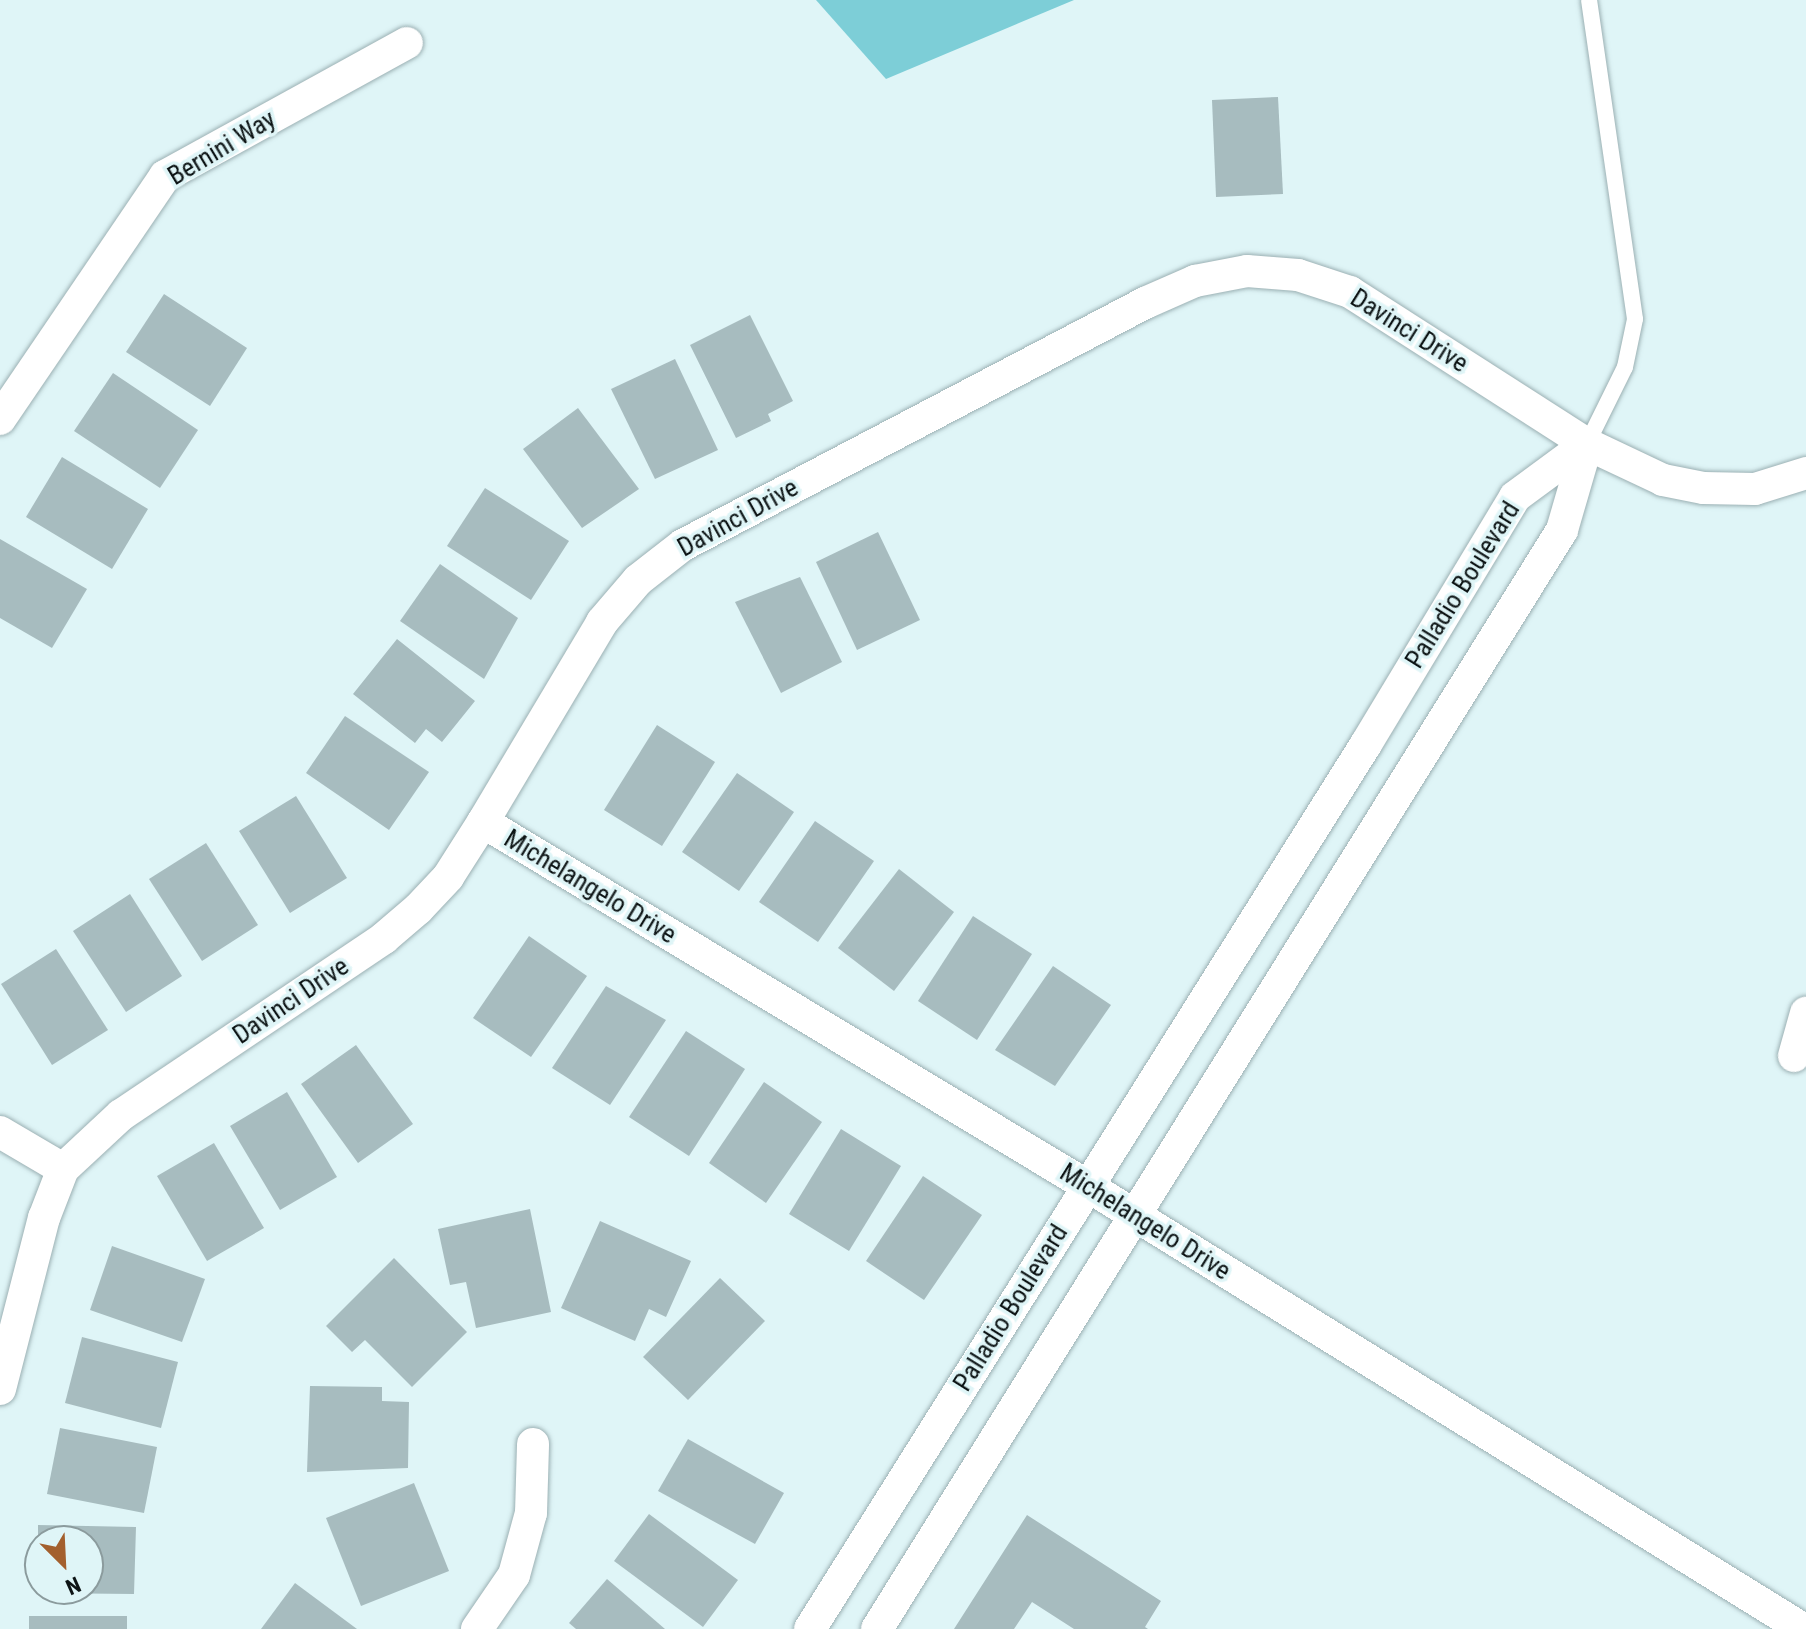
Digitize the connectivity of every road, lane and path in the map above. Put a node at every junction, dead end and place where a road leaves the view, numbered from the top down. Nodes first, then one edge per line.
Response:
1 (1589, 0) edge
2 (407, 43) dead end
3 (0, 419) edge
4 (1587, 444) junction
5 (1806, 473) edge
6 (1366, 744) junction
7 (1411, 775) junction
8 (483, 822) junction
9 (1806, 1013) edge
10 (1794, 1056) dead end
11 (0, 1132) edge
12 (63, 1169) junction
13 (1086, 1185) junction
14 (1134, 1215) junction
15 (0, 1389) edge
16 (533, 1444) dead end
17 (477, 1629) edge
18 (810, 1629) edge
19 (877, 1629) edge
20 (1803, 1629) edge

1 - 4 lane
2 - 3 street, Bernini Way
4 - 5 street, Davinci Drive
4 - 6 street, Palladio Boulevard
4 - 7 street
4 - 8 street, Davinci Drive
6 - 7 street
6 - 13 street, Palladio Boulevard
7 - 14 street
8 - 12 street, Davinci Drive
8 - 13 street, Michelangelo Drive
9 - 10 street
11 - 12 street
12 - 15 street, Davinci Drive
13 - 14 street, Michelangelo Drive
13 - 18 street, Palladio Boulevard
14 - 19 street
14 - 20 street, Michelangelo Drive
16 - 17 street

